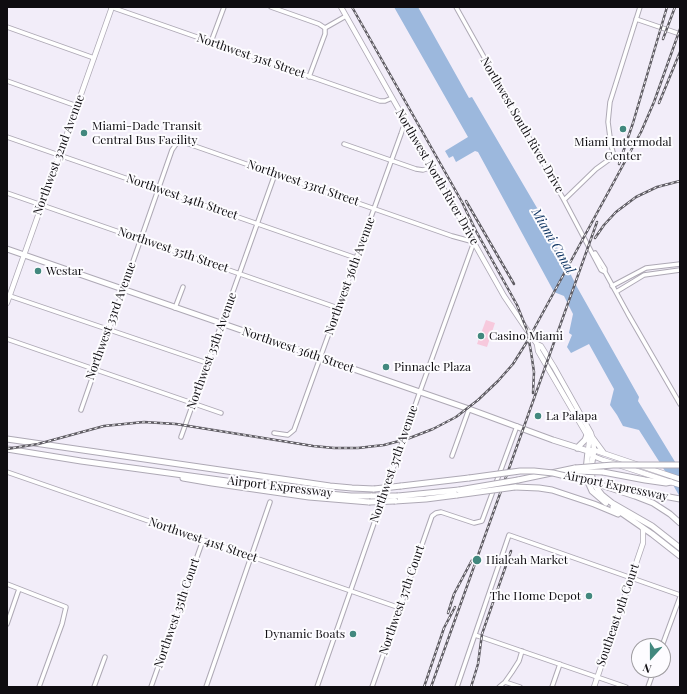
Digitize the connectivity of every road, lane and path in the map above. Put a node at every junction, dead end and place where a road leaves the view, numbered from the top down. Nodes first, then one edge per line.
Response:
1 (111, 7) edge
2 (224, 7) edge
3 (271, 7) edge
4 (341, 7) edge
5 (456, 7) edge
6 (640, 7) edge
7 (346, 16) junction
8 (636, 19) junction
9 (7, 27) edge
10 (325, 28) junction
11 (680, 34) edge
12 (211, 42) junction
13 (94, 58) junction
14 (310, 77) junction
15 (7, 81) edge
16 (392, 98) junction
17 (77, 106) junction
18 (408, 125) junction
19 (7, 137) edge
20 (176, 143) joint
21 (344, 144) dead end
22 (59, 155) junction
23 (391, 161) junction
24 (432, 167) junction
25 (275, 174) junction
26 (158, 190) junction
27 (7, 193) edge
28 (564, 200) junction
29 (42, 205) junction
30 (374, 208) junction
31 (257, 224) junction
32 (140, 239) junction
33 (474, 242) junction
34 (7, 249) edge
35 (24, 255) junction
36 (356, 258) junction
37 (680, 264) edge
38 (665, 265) junction
39 (680, 270) edge
40 (665, 272) junction
41 (239, 273) junction
42 (612, 286) junction
43 (183, 287) dead end
44 (122, 290) junction
45 (616, 292) junction
46 (8, 295) edge
47 (7, 303) edge
48 (175, 308) junction
49 (338, 308) junction
50 (221, 324) junction
51 (109, 330) junction
52 (7, 339) edge
53 (320, 358) junction
54 (207, 364) junction
55 (95, 368) junction
56 (419, 392) junction
57 (193, 403) junction
58 (680, 404) edge
59 (469, 409) junction
60 (81, 410) dead end
61 (221, 413) dead end
62 (517, 426) junction
63 (274, 433) dead end
64 (590, 436) junction
65 (181, 437) dead end
66 (7, 439) edge
67 (577, 448) junction
68 (7, 449) edge
69 (591, 451) junction
70 (605, 454) junction
71 (452, 456) dead end
72 (593, 456) junction
73 (680, 464) edge
74 (575, 470) junction
75 (7, 472) edge
76 (680, 479) edge
77 (672, 480) junction
78 (680, 485) edge
79 (624, 491) junction
80 (458, 492) junction
81 (680, 499) edge
82 (270, 502) dead end
83 (635, 522) junction
84 (680, 523) edge
85 (644, 528) junction
86 (652, 534) junction
87 (666, 536) junction
88 (203, 540) junction
89 (643, 543) junction
90 (680, 548) edge
91 (680, 556) edge
92 (251, 557) junction
93 (631, 578) junction
94 (7, 584) edge
95 (19, 588) junction
96 (350, 591) junction
97 (680, 596) edge
98 (400, 608) junction
99 (7, 624) edge
100 (475, 635) junction
101 (665, 638) edge
102 (522, 651) junction
103 (105, 657) dead end
104 (560, 664) junction
105 (597, 677) junction
106 (505, 682) junction
107 (39, 687) edge
108 (94, 687) edge
109 (151, 687) edge
110 (206, 687) edge
111 (317, 687) edge
112 (372, 687) edge
113 (457, 687) edge
114 (499, 687) edge
115 (520, 687) edge
116 (552, 687) edge
117 (594, 687) edge
118 (626, 687) edge

1 - 12 street, Northwest 31st Street
1 - 13 main road, Northwest 32nd Avenue
2 - 12 street
3 - 10 street
4 - 7 main road, Northwest North River Drive
5 - 28 street, Northwest South River Drive
6 - 8 street
7 - 10 street
7 - 16 main road, Northwest North River Drive
8 - 11 street
8 - 28 street
9 - 13 street
10 - 14 street
12 - 14 street, Northwest 31st Street
13 - 17 main road, Northwest 32nd Avenue
14 - 16 street, Northwest 31st Street
15 - 17 street
16 - 18 main road, Northwest North River Drive
17 - 22 main road, Northwest 32nd Avenue
18 - 23 street, Northwest 36th Avenue
18 - 24 main road, Northwest North River Drive
19 - 22 street, Northwest 34th Street
20 - 25 street, Northwest 33rd Street
20 - 26 street, Northwest 33rd Avenue
21 - 23 street
22 - 26 street, Northwest 34th Street
22 - 29 main road, Northwest 32nd Avenue
23 - 24 street
23 - 30 street, Northwest 36th Avenue
24 - 33 main road, Northwest North River Drive
25 - 30 street, Northwest 33rd Street
25 - 31 street, Northwest 35th Avenue
26 - 31 street, Northwest 34th Street
26 - 32 street, Northwest 33rd Avenue
27 - 29 street, Northwest 35th Street
28 - 42 street, Northwest South River Drive
29 - 32 street, Northwest 35th Street
29 - 35 main road, Northwest 32nd Avenue
30 - 33 street, Northwest 33rd Street
30 - 36 street, Northwest 36th Avenue
31 - 36 street, Northwest 34th Street
31 - 41 street, Northwest 35th Avenue
32 - 41 street, Northwest 35th Street
32 - 44 street, Northwest 33rd Avenue
33 - 56 street, Northwest 37th Avenue
33 - 64 main road, Northwest North River Drive
34 - 35 highway, Northwest 36th Street
35 - 44 highway, Northwest 36th Street
35 - 46 main road, Northwest 32nd Avenue
36 - 49 street, Northwest 36th Avenue
37 - 38 street
38 - 40 street
38 - 42 street
39 - 40 street
40 - 45 street
41 - 49 street, Northwest 35th Street
41 - 50 street, Northwest 35th Avenue
42 - 45 street, Northwest South River Drive
43 - 48 street
44 - 48 highway, Northwest 36th Street
44 - 51 street, Northwest 33rd Avenue
45 - 58 street, Northwest South River Drive
46 - 47 main road, Northwest 32nd Avenue
46 - 51 street
48 - 50 highway, Northwest 36th Street
49 - 53 street, Northwest 36th Avenue
50 - 53 highway, Northwest 36th Street
50 - 54 street, Northwest 35th Avenue
51 - 54 street
51 - 55 street, Northwest 33rd Avenue
52 - 55 street
53 - 56 highway, Northwest 36th Street
53 - 63 street, Northwest 36th Avenue
54 - 57 street, Northwest 35th Avenue
55 - 57 street
55 - 60 street, Northwest 33rd Avenue
56 - 59 highway, Northwest 36th Street
56 - 96 street, Northwest 37th Avenue
57 - 61 street
57 - 65 street, Northwest 35th Avenue
59 - 62 highway, Northwest 36th Street
59 - 71 street
62 - 67 highway, Northwest 36th Street
62 - 98 street, Northwest 37th Court
64 - 67 highway
64 - 69 main road, Northwest North River Drive
64 - 70 main road
66 - 79 highway, Airport Expressway, bridge
67 - 69 highway, Northwest 36th Street
68 - 80 highway, Airport Expressway, bridge
69 - 70 main road, Northwest 36th Street
69 - 72 highway
69 - 83 highway
70 - 77 main road, Northwest 36th Street
72 - 77 main road, Northwest 36th Street
72 - 87 highway
73 - 74 highway, Airport Expressway, bridge
74 - 77 highway, bridge
74 - 80 highway, Airport Expressway, bridge
75 - 88 street, Northwest 41st Street
76 - 77 main road, Northwest 36th Street
77 - 78 main road, Northwest 36th Street
79 - 81 highway, Airport Expressway
79 - 84 highway
80 - 83 highway, bridge
82 - 92 street
83 - 85 highway
85 - 86 highway
85 - 89 main road, Southeast 9th Court
86 - 87 highway
86 - 89 main road, Southeast 9th Court
86 - 91 highway
87 - 90 highway
88 - 92 street, Northwest 41st Street
88 - 109 street, Northwest 35th Court
89 - 93 main road, Southeast 9th Court
92 - 96 street, Northwest 41st Street
92 - 110 street
93 - 97 street
93 - 100 street
93 - 105 main road, Southeast 9th Court
94 - 95 street
95 - 99 street
95 - 107 street
96 - 98 street, Northwest 41st Street
96 - 111 street, Northwest 37th Avenue
97 - 101 street
98 - 112 street, Northwest 37th Court
100 - 102 street
100 - 113 street
102 - 104 street
102 - 106 street
103 - 108 street
104 - 105 street
104 - 116 street
105 - 117 main road, Southeast 9th Court
105 - 118 street
106 - 114 street
106 - 115 street

